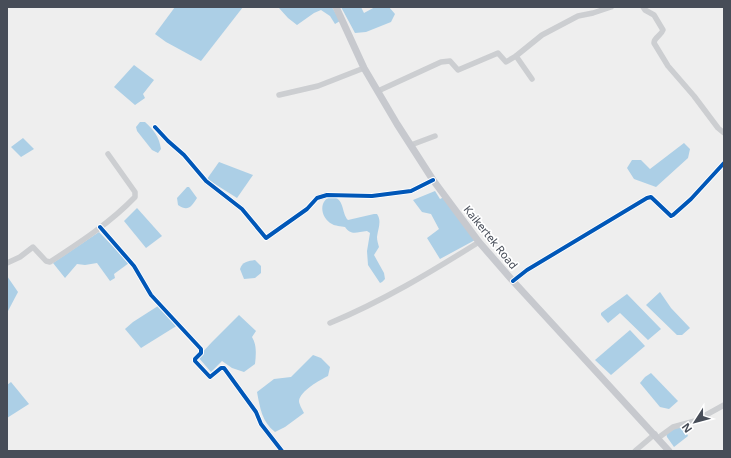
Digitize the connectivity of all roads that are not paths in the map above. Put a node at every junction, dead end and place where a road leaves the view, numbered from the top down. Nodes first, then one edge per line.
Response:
1 (336, 7) edge
2 (611, 7) edge
3 (643, 7) edge
4 (516, 56) junction
5 (364, 68) junction
6 (532, 79) dead end
7 (378, 91) junction
8 (279, 95) dead end
9 (155, 127) dead end
10 (724, 133) edge
11 (435, 136) dead end
12 (411, 145) junction
13 (108, 154) dead end
14 (724, 163) edge
15 (433, 180) junction
16 (100, 227) junction
17 (479, 242) junction
18 (7, 263) edge
19 (513, 282) junction
20 (330, 323) dead end
21 (724, 405) edge
22 (656, 436) junction
23 (282, 451) edge
24 (635, 451) edge
25 (669, 451) edge

1 - 5 main road, Kaikertek Road
2 - 4 street
3 - 10 street
4 - 6 street
4 - 7 street
5 - 7 main road, Kaikertek Road
5 - 8 street
7 - 12 main road, Kaikertek Road
9 - 15 street
11 - 12 street
12 - 15 main road, Kaikertek Road
13 - 16 street
14 - 19 street
15 - 17 main road, Kaikertek Road
16 - 18 street
16 - 23 street
17 - 19 main road, Kaikertek Road
17 - 20 street
19 - 22 main road, Kaikertek Road
21 - 22 street
22 - 24 street
22 - 25 main road, Kaikertek Road

